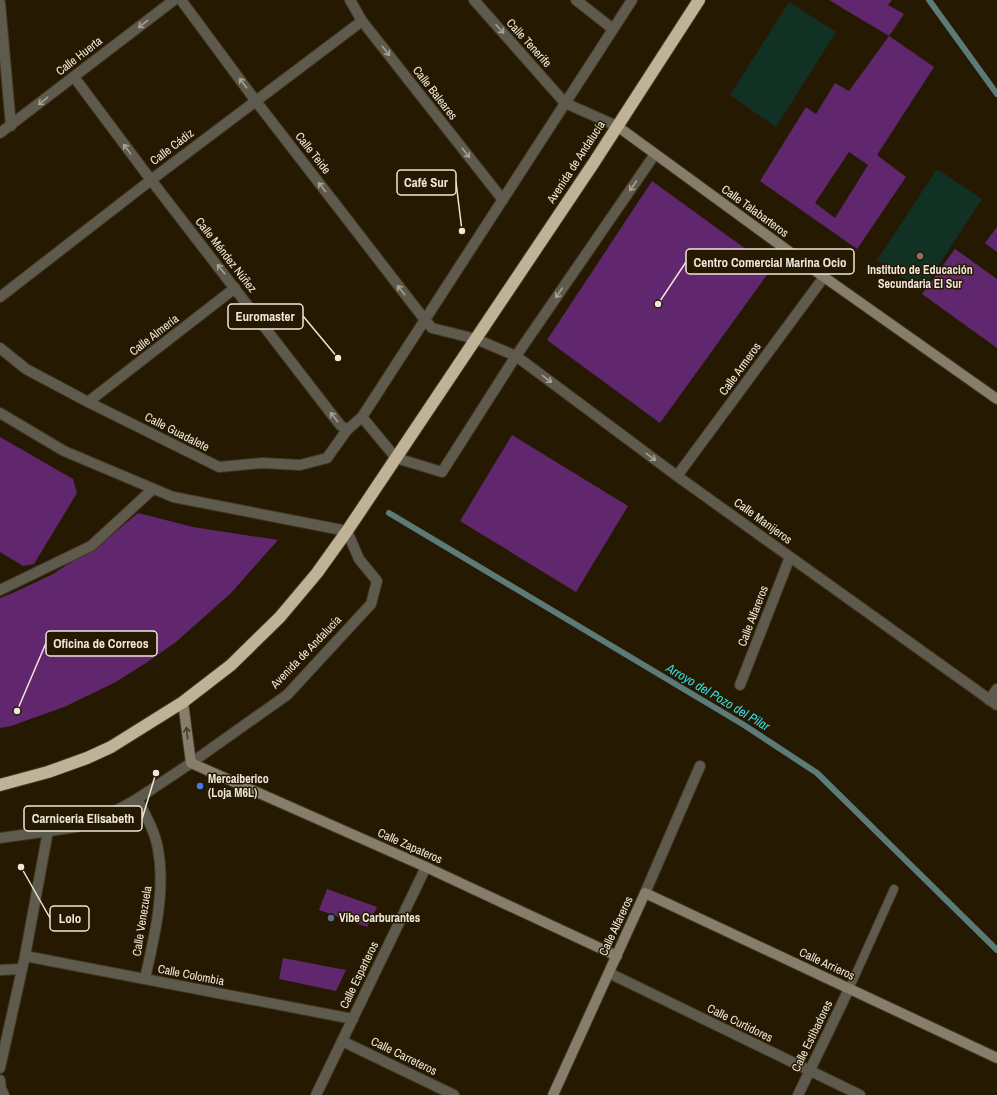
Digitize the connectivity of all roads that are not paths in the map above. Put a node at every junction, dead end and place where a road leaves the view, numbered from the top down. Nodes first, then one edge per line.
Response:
1 (174, 0) edge
2 (181, 0) edge
3 (350, 0) edge
4 (474, 0) edge
5 (576, 0) edge
6 (632, 0) edge
7 (699, 0) edge
8 (0, 2) edge
9 (362, 21) junction
10 (613, 29) junction
11 (74, 77) junction
12 (256, 100) junction
13 (565, 103) junction
14 (11, 126) junction
15 (617, 126) junction
16 (0, 133) edge
17 (655, 154) junction
18 (151, 180) junction
19 (503, 200) junction
20 (824, 277) junction
21 (236, 288) junction
22 (0, 297) edge
23 (425, 320) junction
24 (476, 339) junction
25 (0, 348) edge
26 (516, 356) junction
27 (997, 399) edge
28 (88, 402) junction
29 (0, 413) edge
30 (362, 416) junction
31 (347, 430) junction
32 (396, 458) junction
33 (677, 476) junction
34 (153, 489) junction
35 (347, 532) junction
36 (790, 556) junction
37 (0, 590) edge
38 (740, 685) dead end
39 (997, 689) edge
40 (183, 702) junction
41 (993, 703) edge
42 (191, 764) junction
43 (700, 766) dead end
44 (0, 785) edge
45 (137, 799) junction
46 (48, 831) junction
47 (0, 838) edge
48 (426, 867) junction
49 (894, 889) dead end
50 (645, 893) junction
51 (25, 956) junction
52 (617, 956) junction
53 (22, 969) junction
54 (0, 970) edge
55 (608, 974) junction
56 (145, 979) junction
57 (849, 989) junction
58 (352, 1019) junction
59 (342, 1041) junction
60 (997, 1058) edge
61 (0, 1068) edge
62 (810, 1071) junction
63 (0, 1080) edge
64 (4, 1095) edge
65 (316, 1095) edge
66 (454, 1095) edge
67 (553, 1095) edge
68 (798, 1095) edge
69 (860, 1095) edge

1 -> 11 street, Calle Huerta
12 -> 2 street, Calle Teide
3 - 9 street, Calle Baleares
4 -> 13 street, Calle Tenerife
5 - 10 street
6 - 10 street
7 - 15 highway, Avenida de Andalucía
8 - 14 street
9 - 12 street, Calle Cádiz
9 -> 19 street, Calle Baleares
10 - 13 street
11 -> 14 street, Calle Huerta
18 -> 11 street, Calle Méndez Núñez
12 - 18 street, Calle Cádiz
23 -> 12 street, Calle Teide
13 - 15 street
13 - 19 street
14 - 16 street, Calle Huerta
15 - 17 street, Calle Talabarteros
15 - 24 highway, Avenida de Andalucía
17 - 20 street, Calle Talabarteros
17 -> 26 street
21 -> 18 street, Calle Méndez Núñez
18 - 22 street, Calle Cádiz
19 - 23 street
20 - 27 street, Calle Talabarteros
20 - 33 street, Calle Armeros
21 - 28 street, Calle Almería
31 -> 21 street, Calle Méndez Núñez
23 - 24 street
23 - 30 street
24 - 26 street
24 - 32 highway, Avenida de Andalucía
25 - 28 street, Calle Guadalete
26 - 32 street
26 -> 33 street, Calle Manijeros
28 - 31 street, Calle Guadalete
29 - 34 street
30 - 31 street
30 - 32 street
32 - 35 highway, Avenida de Andalucía
33 - 36 street, Calle Manijeros
34 - 35 street
34 - 37 street
35 - 40 highway, Avenida de Andalucía
35 - 42 street, Avenida de Andalucía
36 - 38 street, Calle Alfareros
36 - 41 street, Calle Manijeros
39 - 41 street
42 -> 40 street
40 - 44 highway, Avenida de Andalucía
42 - 45 street, Avenida de Andalucía
42 - 48 street, Calle Zapateros
43 - 50 street, Calle Alfareros
45 - 46 street, Avenida de Andalucía
45 - 56 street, Calle Venezuela
46 - 47 street, Avenida de Andalucía
46 - 51 street
48 - 52 street, Calle Zapateros
48 - 58 street, Calle Esparteros
49 - 57 lane
50 - 52 street, Calle Alfareros
50 - 57 street, Calle Arrieros
51 - 53 street
51 - 56 street, Calle Colombia
52 - 55 street, Calle Alfareros
53 - 54 street
53 - 61 street
55 - 62 street, Calle Curtidores
55 - 67 street, Calle Alfareros
56 - 58 street, Calle Colombia
57 - 60 street, Calle Arrieros
57 - 62 street, Calle Estibadores
58 - 59 street, Calle Esparteros
59 - 65 street, Calle Esparteros
59 - 66 street, Calle Carreteros
62 - 68 street, Calle Estibadores
62 - 69 street, Calle Curtidores
63 - 64 street

